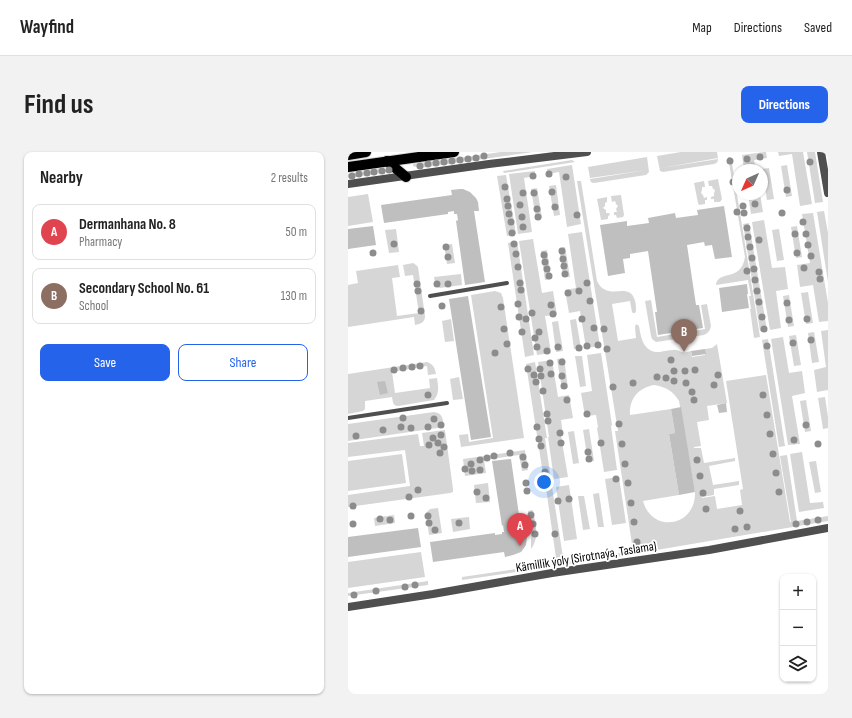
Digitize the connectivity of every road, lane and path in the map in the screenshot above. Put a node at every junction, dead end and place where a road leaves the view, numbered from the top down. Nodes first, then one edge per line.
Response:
1 (366, 152) edge
2 (454, 152) edge
3 (587, 152) edge
4 (821, 152) edge
5 (348, 155) edge
6 (387, 161) junction
7 (348, 167) edge
8 (406, 177) junction
9 (348, 184) edge
10 (828, 193) edge
11 (507, 283) dead end
12 (430, 296) dead end
13 (447, 403) dead end
14 (348, 418) edge
15 (828, 528) edge
16 (348, 607) edge

1 - 5 main road
2 - 6 main road
3 - 8 street
4 - 10 street
6 - 7 main road
6 - 8 main road
8 - 9 street
11 - 12 lane
13 - 14 lane
15 - 16 street, Kämillik ýoly (Sirotnaýa, Taslama)

